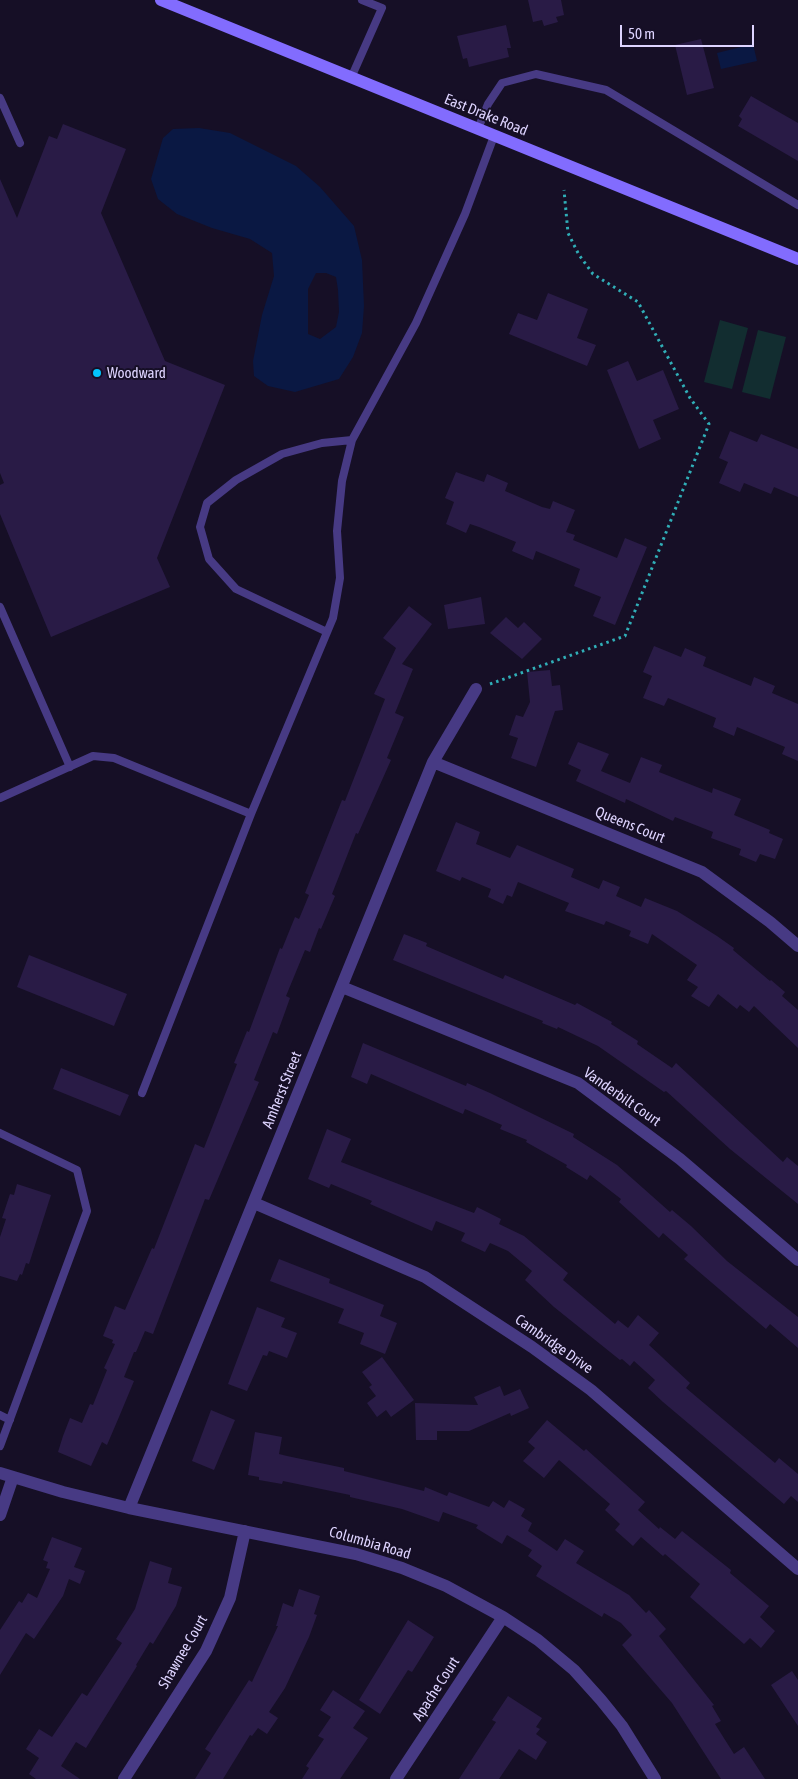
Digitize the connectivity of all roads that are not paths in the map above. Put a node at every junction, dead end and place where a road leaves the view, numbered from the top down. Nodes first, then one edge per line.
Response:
1 (161, 0) edge
2 (362, 0) edge
3 (351, 78) junction
4 (0, 98) edge
5 (478, 129) junction
6 (494, 136) junction
7 (20, 143) dead end
8 (798, 205) edge
9 (798, 259) edge
10 (352, 440) junction
11 (0, 607) edge
12 (327, 632) junction
13 (476, 689) road end
14 (433, 762) junction
15 (70, 766) junction
16 (0, 798) edge
17 (251, 814) junction
18 (798, 946) edge
19 (342, 987) junction
20 (142, 1093) dead end
21 (0, 1133) edge
22 (254, 1204) junction
23 (798, 1260) edge
24 (0, 1416) edge
25 (10, 1420) junction
26 (0, 1446) edge
27 (0, 1472) edge
28 (13, 1477) junction
29 (129, 1508) junction
30 (0, 1516) edge
31 (245, 1531) junction
32 (798, 1569) edge
33 (503, 1617) junction
34 (124, 1779) edge
35 (396, 1779) edge
36 (655, 1779) edge

1 - 3 main road, East Drake Road
2 - 3 lane
3 - 5 main road, East Drake Road
4 - 7 lane
5 - 6 main road, East Drake Road
5 - 8 lane
6 - 9 main road, East Drake Road
6 - 10 lane
10 - 12 lane
10 - 12 lane
11 - 15 lane
12 - 17 lane
13 - 14 street, Amherst Street
14 - 18 street, Queens Court
14 - 19 street, Amherst Street
15 - 16 lane
15 - 17 lane
17 - 20 lane
19 - 22 street, Amherst Street
19 - 23 street, Vanderbilt Court
21 - 25 lane
22 - 29 street, Amherst Street
22 - 32 street, Cambridge Drive
24 - 25 lane
25 - 26 lane
27 - 28 street, Columbia Road
28 - 29 street, Columbia Road
28 - 30 street
29 - 31 street, Columbia Road
31 - 33 street, Columbia Road
31 - 34 street, Shawnee Court
33 - 35 street, Apache Court
33 - 36 street, Columbia Road

